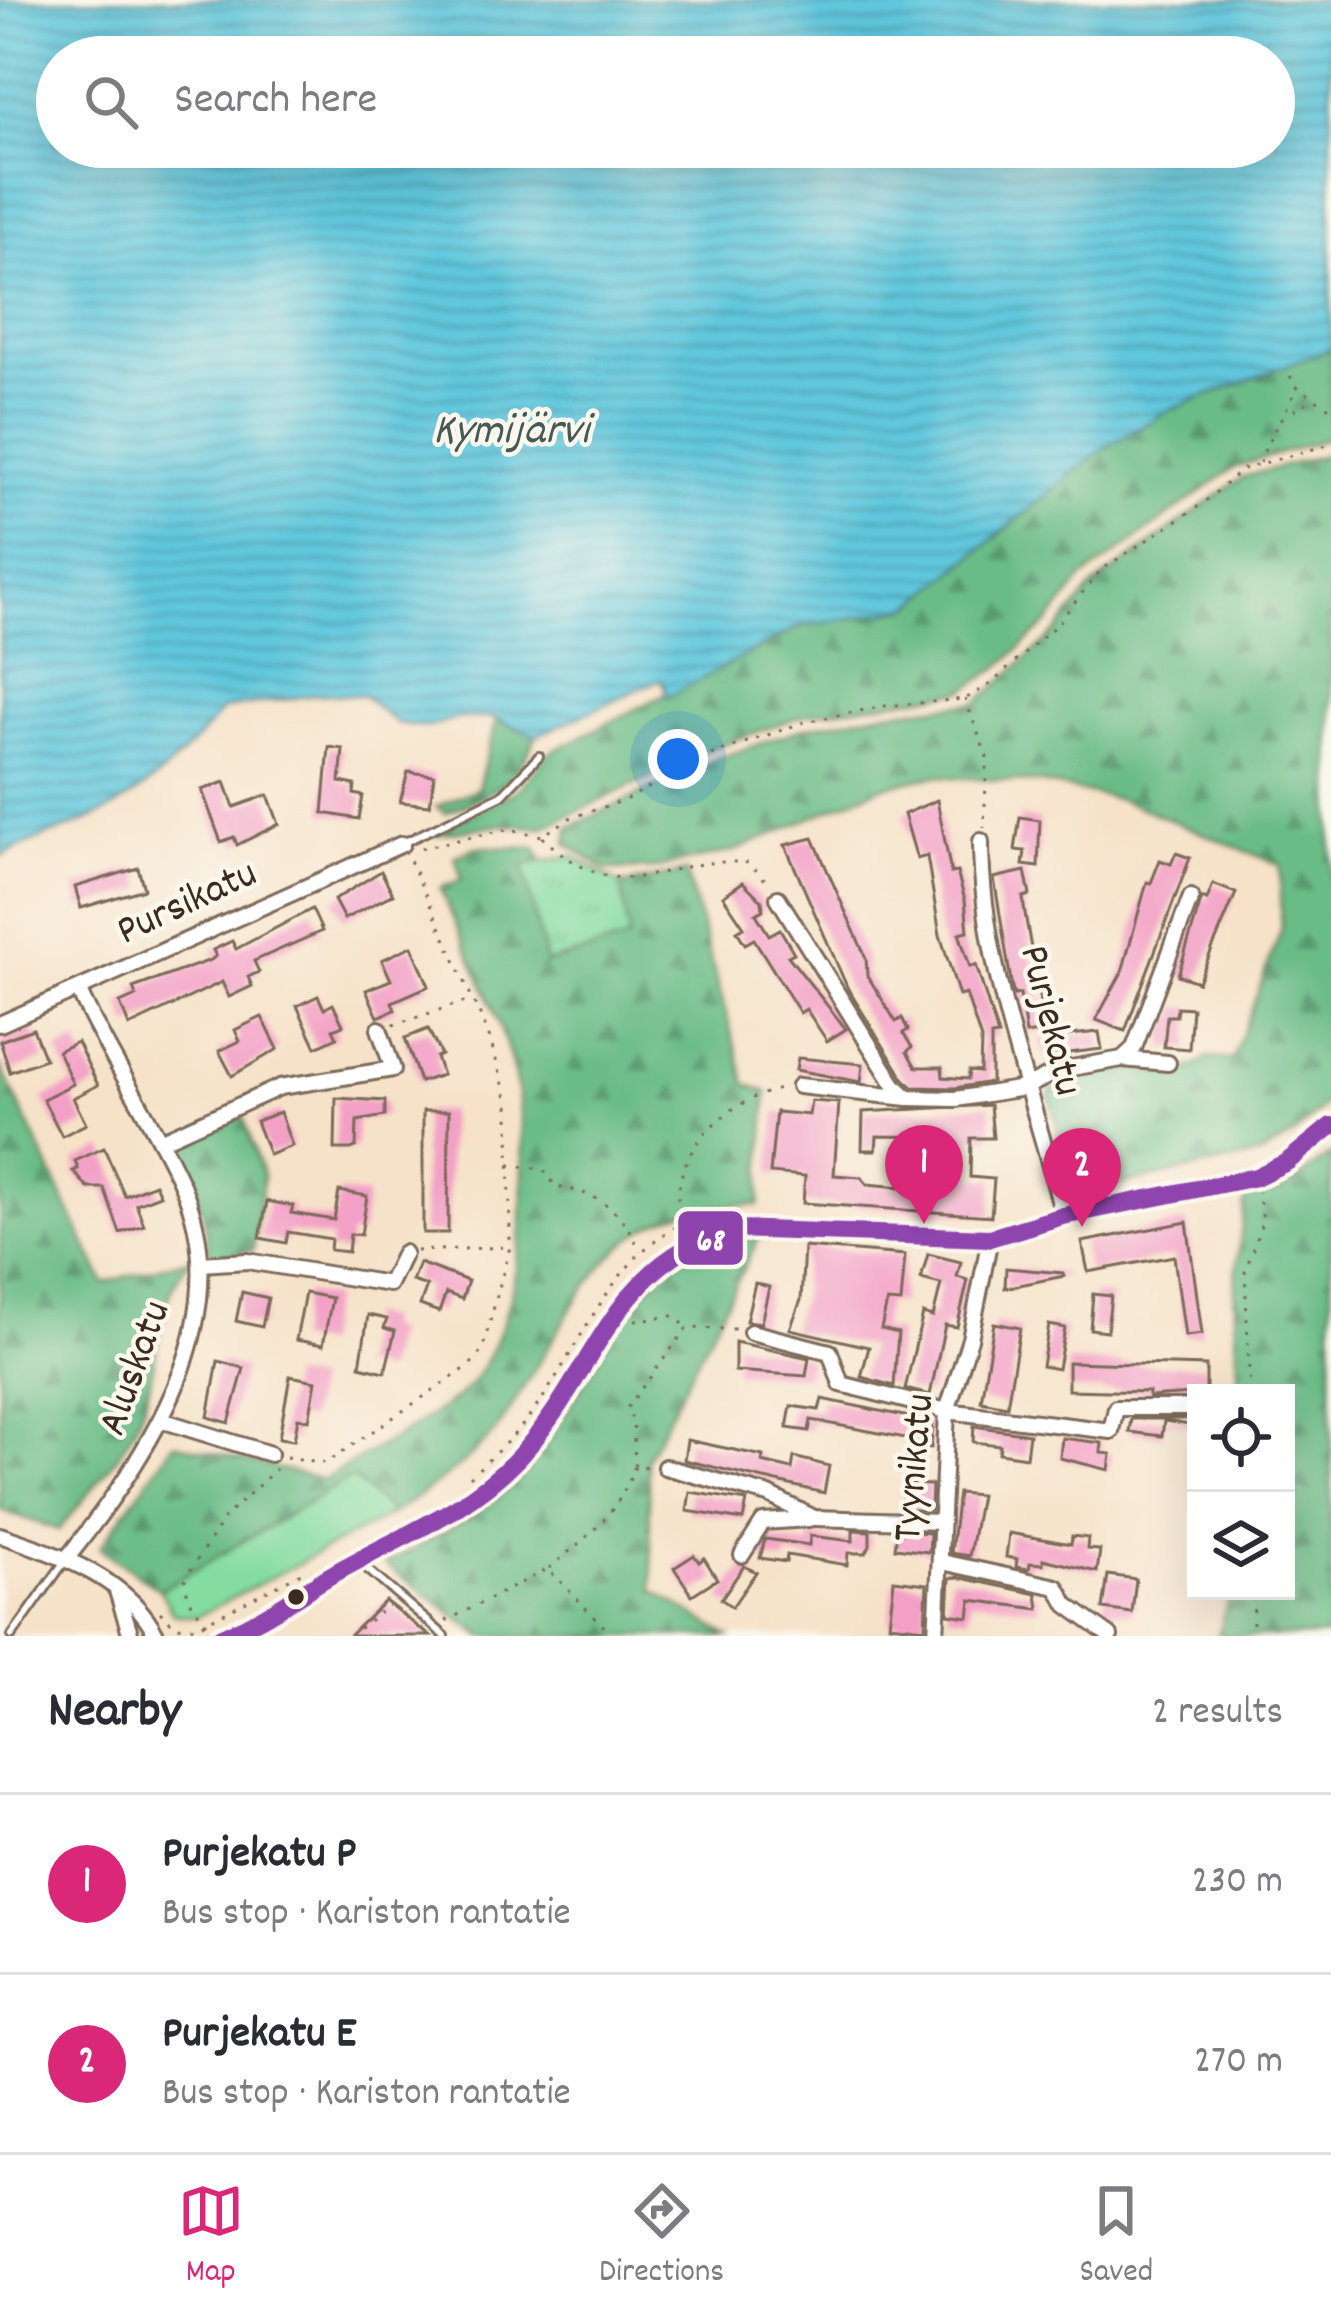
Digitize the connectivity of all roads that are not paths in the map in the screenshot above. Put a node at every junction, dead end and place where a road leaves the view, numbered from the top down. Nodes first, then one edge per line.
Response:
1 (539, 756) dead end
2 (981, 841) road end
3 (402, 844) joint
4 (1191, 897) dead end
5 (778, 898) road end
6 (79, 991) junction
7 (0, 1024) edge
8 (380, 1029) road end
9 (1122, 1059) junction
10 (1168, 1063) dead end
11 (1031, 1085) junction
12 (799, 1086) road end
13 (908, 1098) junction
14 (1331, 1126) edge
15 (160, 1141) junction
16 (1063, 1216) junction
17 (990, 1238) junction
18 (404, 1253) road end
19 (201, 1264) junction
20 (751, 1332) road end
21 (1187, 1408) edge
22 (947, 1411) junction
23 (161, 1420) junction
24 (276, 1455) road end
25 (665, 1467) road end
26 (814, 1518) junction
27 (942, 1522) junction
28 (0, 1535) edge
29 (742, 1555) dead end
30 (67, 1558) junction
31 (357, 1561) junction
32 (941, 1562) junction
33 (117, 1592) junction
34 (225, 1635) edge
35 (12, 1636) edge
36 (131, 1636) edge
37 (157, 1636) edge
38 (445, 1636) edge
39 (936, 1636) edge
40 (1110, 1636) edge

1 - 3 lane
2 - 11 street, Purjekatu
3 - 6 street, Pursikatu
4 - 9 street
5 - 13 street
6 - 7 street, Pursikatu
6 - 15 street, Aluskatu
8 - 15 street
9 - 10 street
9 - 11 street
11 - 13 street
11 - 16 street, Purjekatu
12 - 13 street
14 - 16 street
15 - 19 street, Aluskatu
16 - 17 street
17 - 22 street, Tyynikatu
17 - 31 street
18 - 19 street
19 - 23 street, Aluskatu
20 - 22 street
21 - 22 street
22 - 27 street, Tyynikatu
23 - 24 street
23 - 30 street, Aluskatu
25 - 26 street
26 - 27 street
26 - 29 street
27 - 32 street, Tyynikatu
28 - 30 street
30 - 33 street
30 - 35 lane
31 - 34 street
31 - 38 lane
32 - 39 street, Tyynikatu
32 - 40 street
33 - 36 street
33 - 37 street

